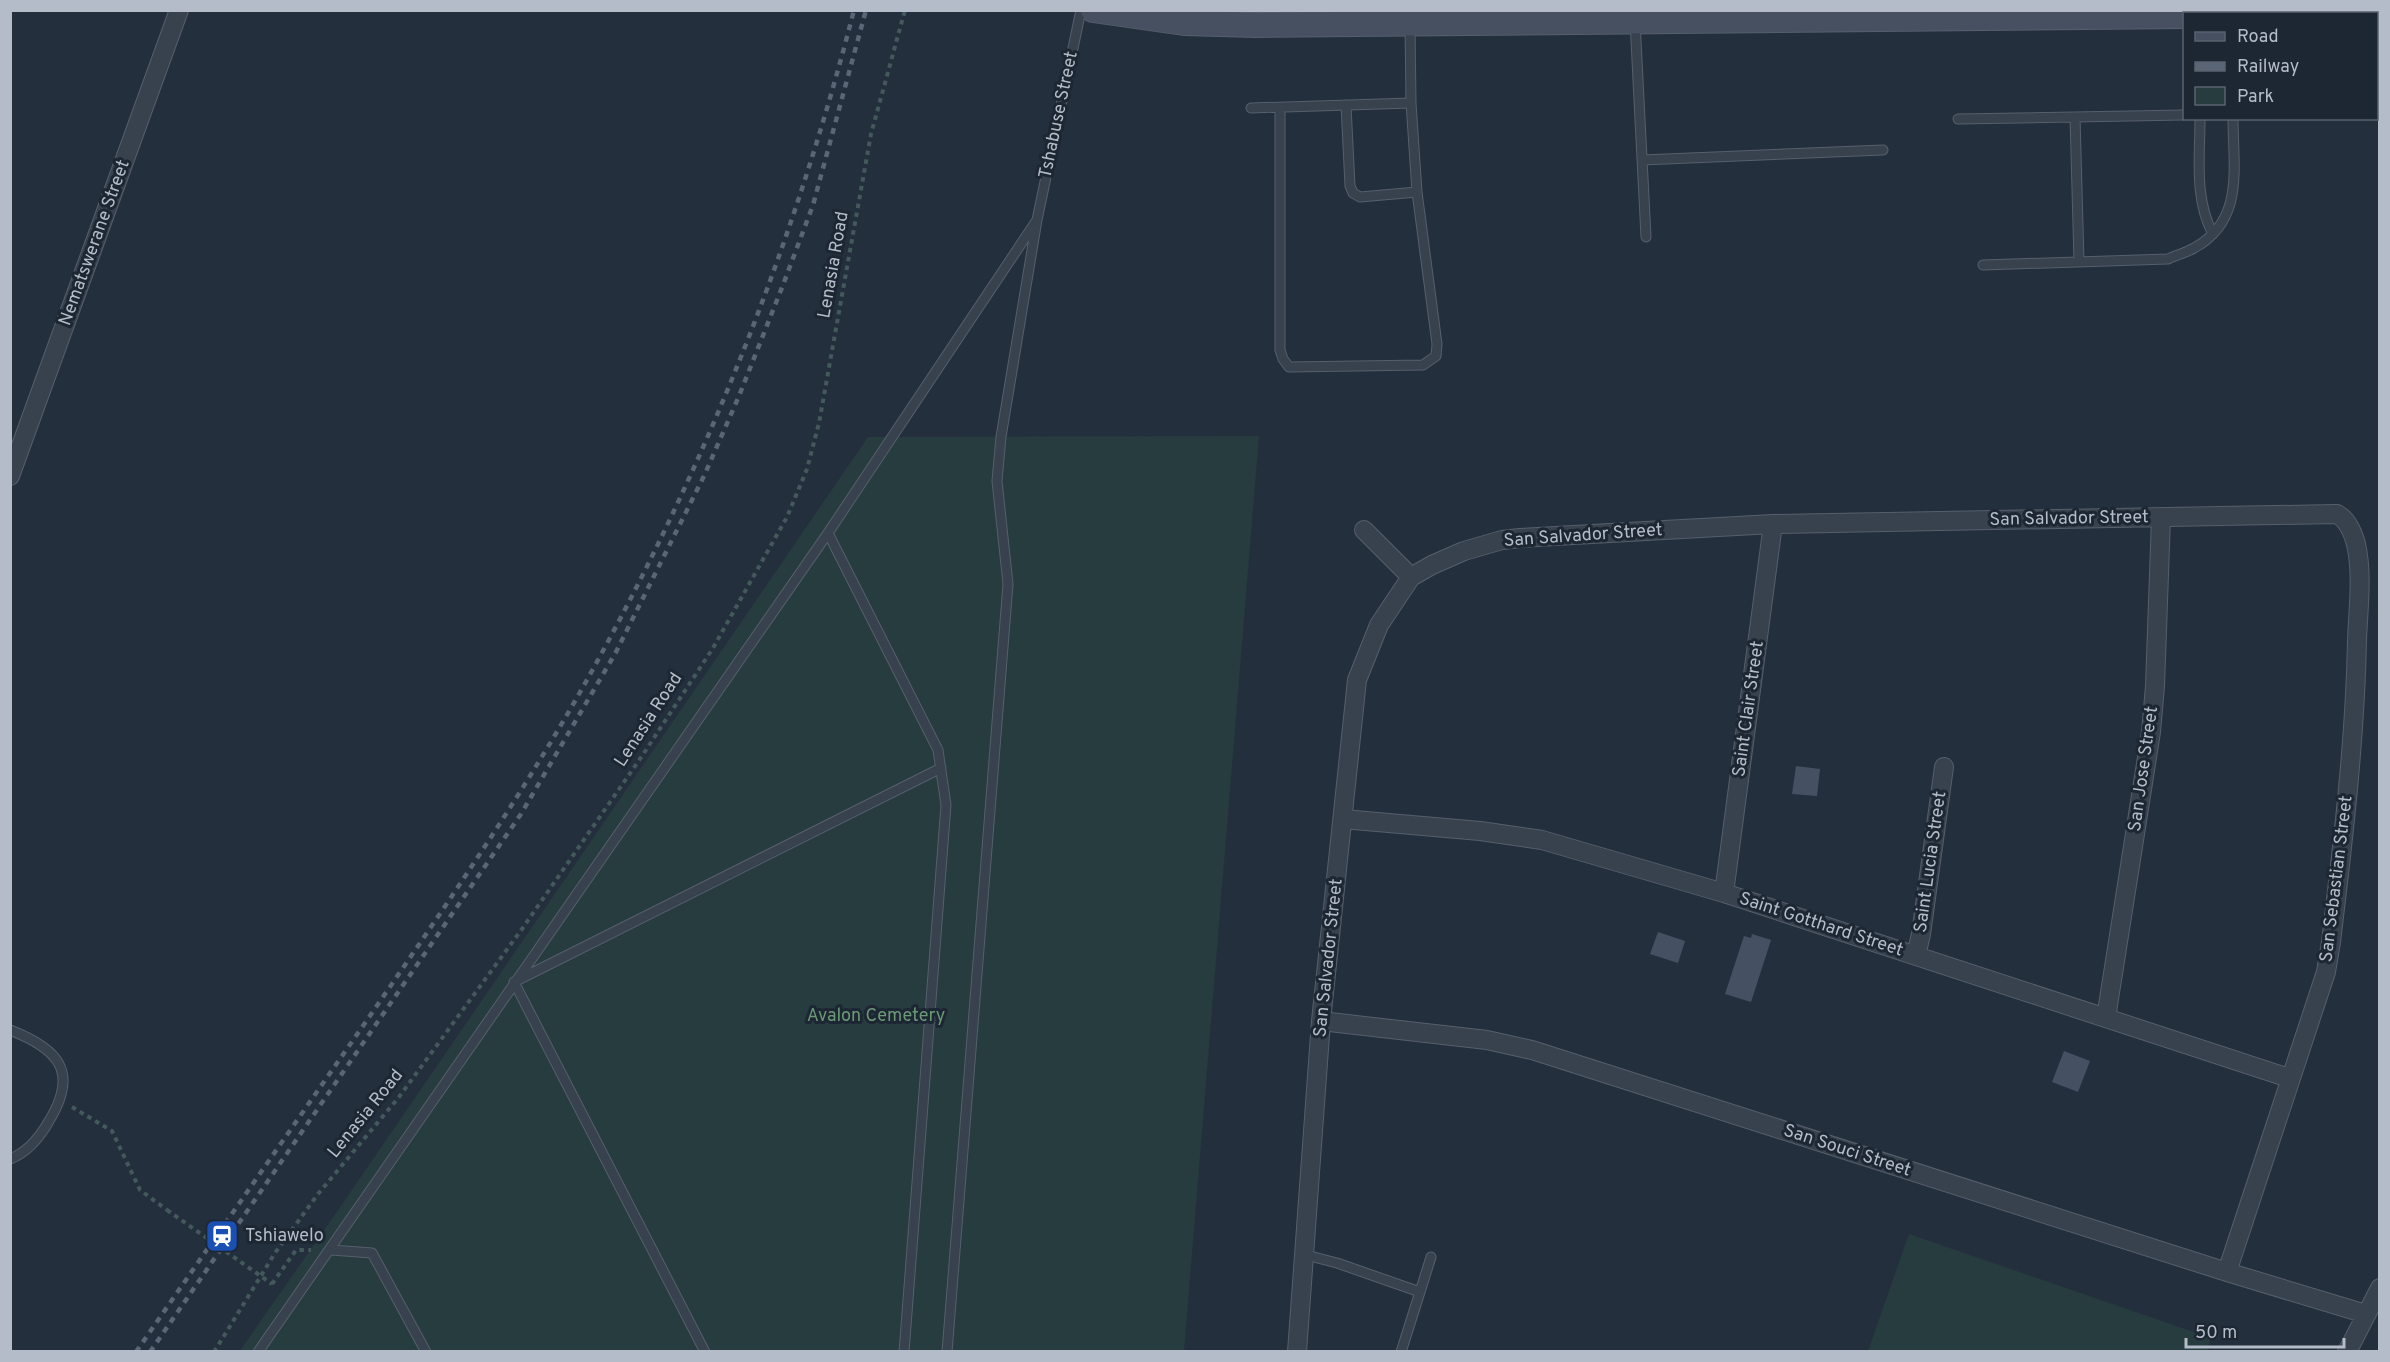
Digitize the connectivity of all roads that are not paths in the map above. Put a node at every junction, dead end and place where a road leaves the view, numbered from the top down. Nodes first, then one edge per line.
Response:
1 (179, 10) edge
2 (1082, 10) edge
3 (1092, 10) edge
4 (2170, 14) edge
5 (1717, 15) edge
6 (1495, 17) edge
7 (1417, 19) edge
8 (1635, 21) junction
9 (1411, 103) junction
10 (1346, 105) junction
11 (1251, 108) dead end
12 (1280, 108) junction
13 (2183, 116) edge
14 (2075, 117) junction
15 (1959, 119) dead end
16 (2200, 120) edge
17 (2233, 120) edge
18 (1883, 150) dead end
19 (1642, 159) junction
20 (1417, 192) junction
21 (1037, 220) junction
22 (2213, 234) junction
23 (1646, 237) dead end
24 (2079, 261) junction
25 (1983, 264) dead end
26 (10, 476) edge
27 (2337, 514) joint
28 (2161, 518) junction
29 (1773, 524) junction
30 (1364, 530) dead end
31 (828, 533) junction
32 (1411, 578) junction
33 (1944, 767) dead end
34 (941, 768) junction
35 (1343, 819) junction
36 (1724, 893) junction
37 (1916, 956) junction
38 (514, 982) junction
39 (2106, 1018) junction
40 (1322, 1021) junction
41 (10, 1030) edge
42 (2289, 1078) junction
43 (10, 1159) edge
44 (331, 1250) junction
45 (1306, 1255) junction
46 (1431, 1257) dead end
47 (2228, 1272) junction
48 (2379, 1288) edge
49 (1420, 1293) junction
50 (2366, 1314) junction
51 (258, 1352) edge
52 (426, 1352) edge
53 (705, 1352) edge
54 (904, 1352) edge
55 (947, 1352) edge
56 (1297, 1352) edge
57 (1401, 1352) edge
58 (2347, 1352) edge

1 - 26 street, Nematswerane Street
2 - 21 lane, Tshabuse Street
3 - 7 street
4 - 5 street
5 - 8 street
6 - 7 street
6 - 8 street
7 - 9 lane
8 - 19 lane
9 - 10 lane
9 - 20 lane
10 - 12 lane
10 - 20 lane
11 - 12 lane
12 - 20 lane
13 - 14 lane
14 - 15 lane
14 - 24 lane
16 - 22 lane
17 - 22 lane
18 - 19 lane
19 - 23 lane
21 - 31 lane
21 - 55 lane, Tshabuse Street
22 - 24 lane
24 - 25 lane
27 - 28 street, San Salvador Street
27 - 42 street, San Sebastian Street
28 - 29 street, San Salvador Street
28 - 39 street, San Jose Street
29 - 32 street, San Salvador Street
29 - 36 street, Saint Clair Street
30 - 32 street
31 - 34 lane
31 - 38 lane
32 - 35 street, San Salvador Street
33 - 37 street, Saint Lucia Street
34 - 38 lane
34 - 54 lane
35 - 36 street, Saint Gotthard Street
35 - 40 street, San Salvador Street
36 - 37 street, Saint Gotthard Street
37 - 39 street, Saint Gotthard Street
38 - 44 lane
38 - 53 lane
39 - 42 street, Saint Gotthard Street
40 - 45 street, San Salvador Street
40 - 47 street, San Souci Street
41 - 43 lane
42 - 47 street, San Sebastian Street
44 - 51 lane
44 - 52 lane
45 - 49 lane
45 - 56 street, San Salvador Street
46 - 49 lane
47 - 50 street, San Souci Street
48 - 50 street
49 - 57 lane
50 - 58 street

